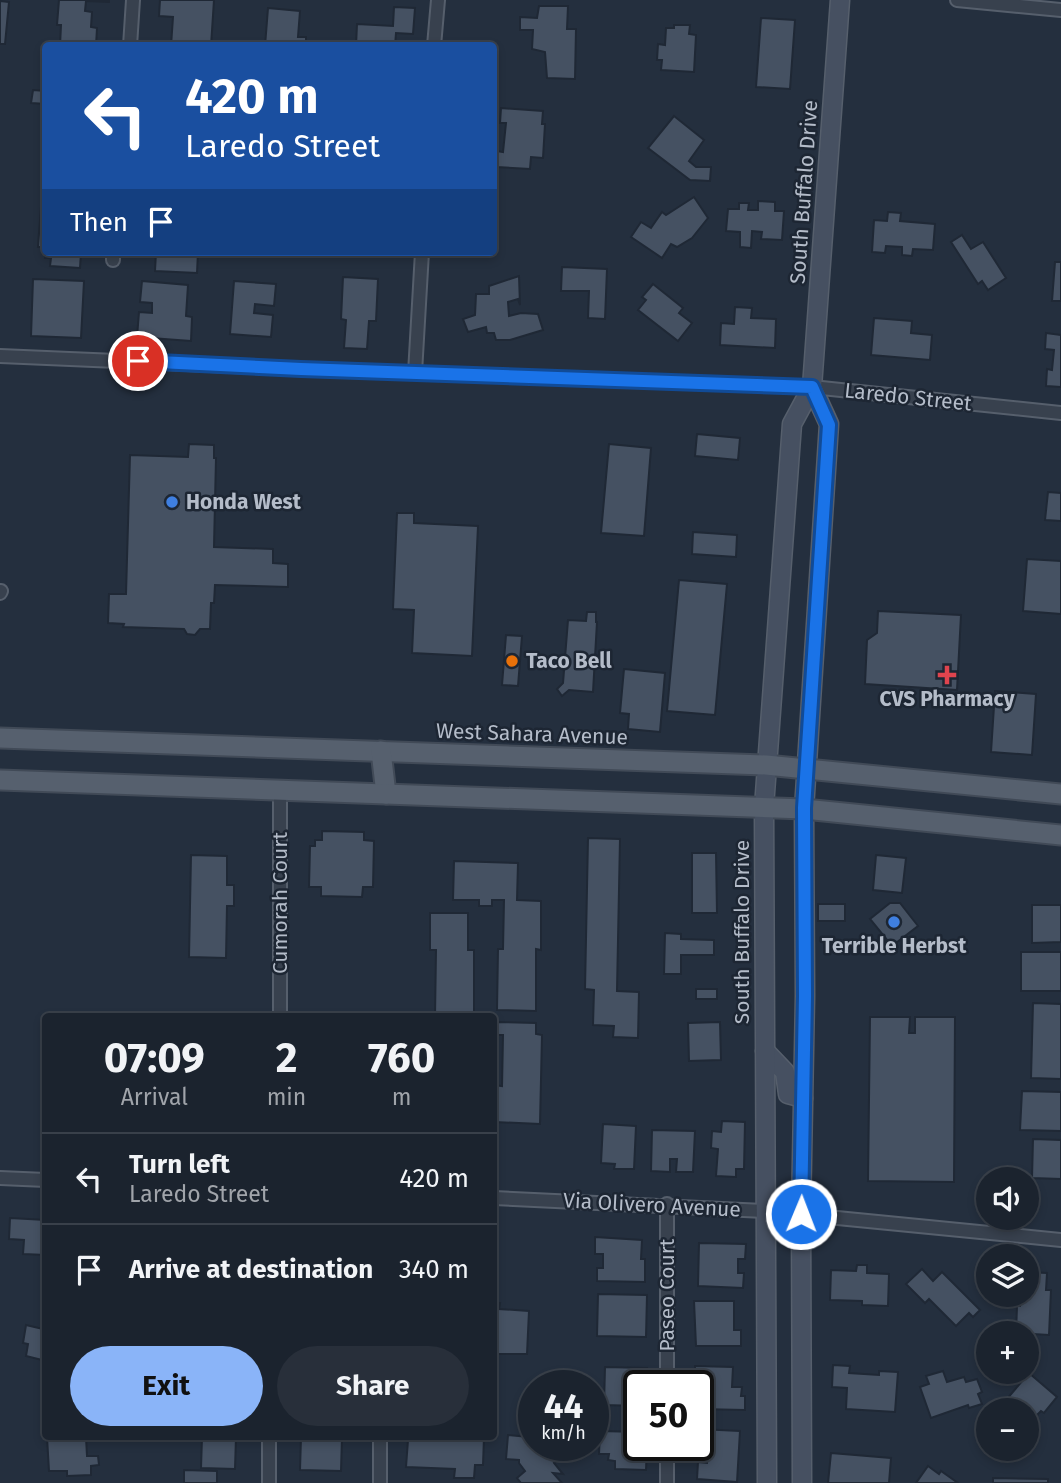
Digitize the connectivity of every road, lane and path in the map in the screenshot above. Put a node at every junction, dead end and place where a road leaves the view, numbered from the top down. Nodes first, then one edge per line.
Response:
1 (133, 0) edge
2 (438, 0) edge
3 (841, 0) edge
4 (957, 0) edge
5 (1061, 10) edge
6 (130, 42) edge
7 (434, 42) edge
8 (422, 256) edge
9 (0, 356) edge
10 (415, 373) junction
11 (812, 387) junction
12 (1061, 413) edge
13 (0, 737) edge
14 (381, 751) junction
15 (766, 765) junction
16 (806, 768) junction
17 (0, 780) edge
18 (280, 790) junction
19 (386, 794) junction
20 (1061, 794) edge
21 (764, 807) junction
22 (804, 808) junction
23 (1061, 835) edge
24 (280, 1013) edge
25 (765, 1051) junction
26 (803, 1098) junction
27 (0, 1178) edge
28 (42, 1180) edge
29 (497, 1198) edge
30 (667, 1205) junction
31 (766, 1210) junction
32 (801, 1214) junction
33 (1061, 1240) edge
34 (667, 1370) edge
35 (269, 1440) edge
36 (380, 1440) edge
37 (667, 1461) edge
38 (269, 1483) edge
39 (380, 1483) edge
40 (667, 1483) edge
41 (767, 1483) edge
42 (802, 1483) edge

1 - 6 street
2 - 7 street
3 - 11 main road, South Buffalo Drive
4 - 5 street
8 - 10 street
9 - 10 street, Laredo Street
10 - 11 street, Laredo Street
11 - 12 street, Laredo Street
11 - 15 main road, South Buffalo Drive
11 - 16 main road, South Buffalo Drive
13 - 14 main road, West Sahara Avenue
14 - 15 main road, West Sahara Avenue
14 - 19 main road
15 - 16 main road, West Sahara Avenue
15 - 21 main road, South Buffalo Drive
16 - 20 main road, West Sahara Avenue
16 - 22 main road, South Buffalo Drive
17 - 18 main road
18 - 19 main road
18 - 24 street, Cumorah Court
19 - 21 main road
21 - 22 main road
21 - 25 main road, South Buffalo Drive
22 - 23 main road
22 - 26 main road, South Buffalo Drive
25 - 26 main road
25 - 31 main road, South Buffalo Drive
26 - 32 main road, South Buffalo Drive
27 - 28 street
29 - 30 street, Via Olivero Avenue
30 - 31 street, Via Olivero Avenue
30 - 34 street, Paseo Court
31 - 32 street, Via Olivero Avenue
31 - 41 main road, South Buffalo Drive
32 - 33 street, Via Olivero Avenue
32 - 42 main road, South Buffalo Drive
35 - 38 street
36 - 39 street
37 - 40 street

